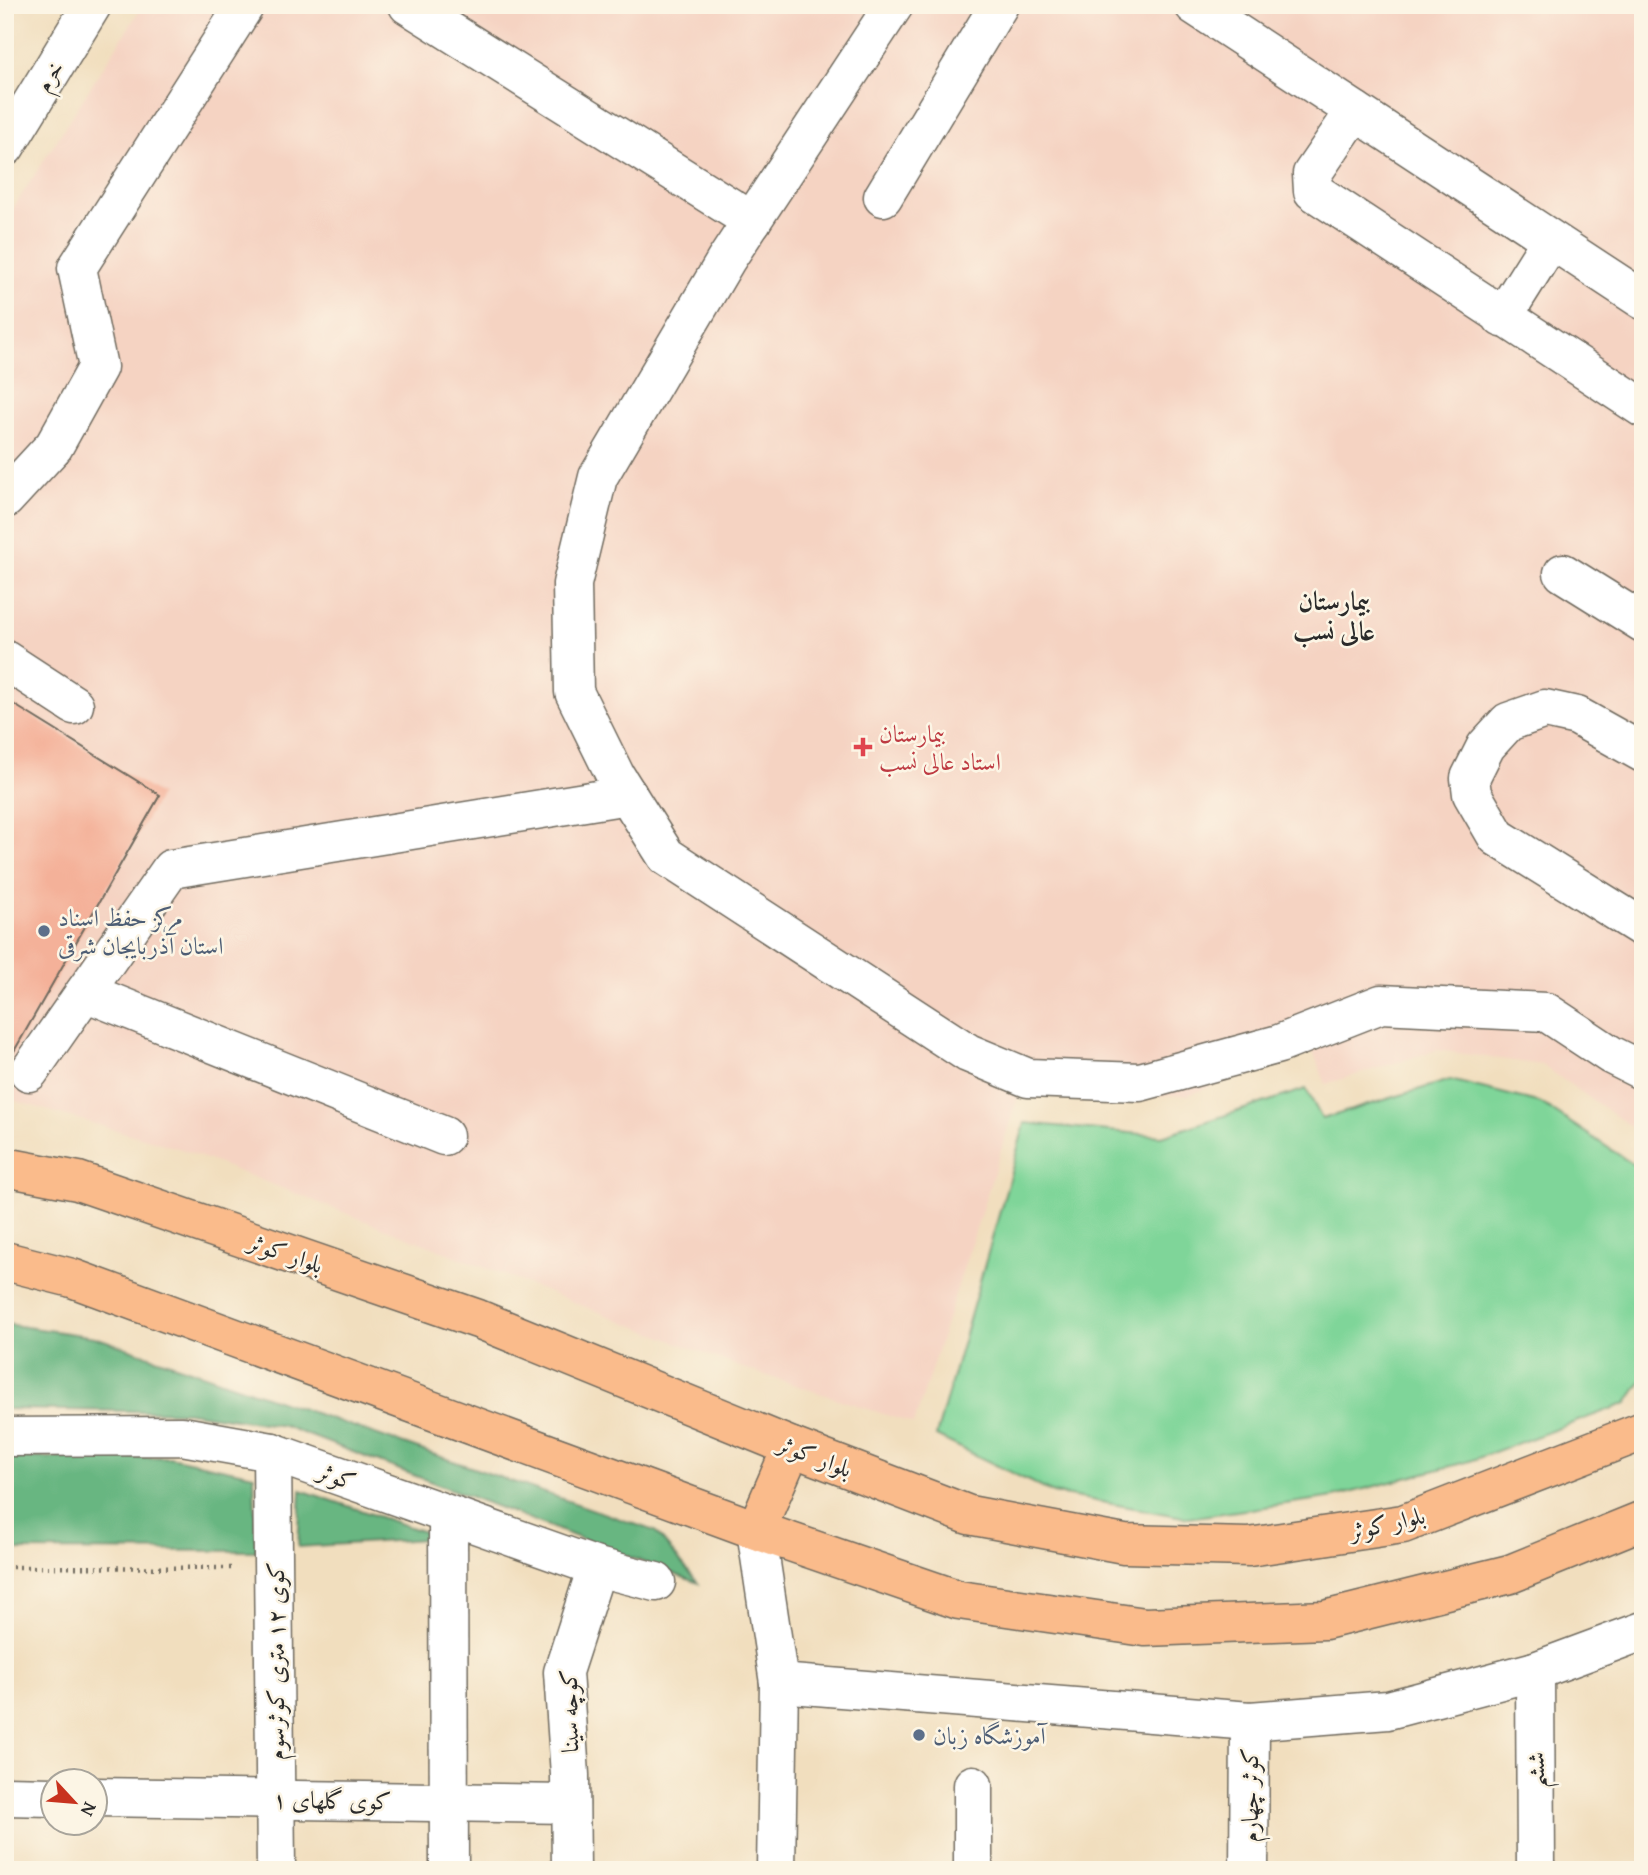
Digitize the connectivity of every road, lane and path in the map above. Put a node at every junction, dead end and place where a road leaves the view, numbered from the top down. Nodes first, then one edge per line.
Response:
1 (92, 5) edge
2 (244, 5) edge
3 (408, 5) edge
4 (894, 5) edge
5 (999, 5) edge
6 (1194, 5) edge
7 (1355, 111) junction
8 (5, 147) edge
9 (883, 197) dead end
10 (752, 221) junction
11 (1551, 240) junction
12 (1643, 300) edge
13 (1502, 318) junction
14 (1643, 408) edge
15 (5, 499) edge
16 (1563, 573) dead end
17 (1643, 622) edge
18 (5, 660) edge
19 (74, 705) dead end
20 (1643, 752) edge
21 (628, 795) junction
22 (1643, 928) edge
23 (85, 992) junction
24 (1643, 1070) edge
25 (29, 1072) dead end
26 (443, 1136) dead end
27 (5, 1167) edge
28 (5, 1261) edge
29 (1643, 1431) edge
30 (5, 1437) edge
31 (792, 1447) junction
32 (272, 1452) junction
33 (448, 1516) junction
34 (1643, 1520) edge
35 (756, 1530) junction
36 (5, 1567) edge
37 (597, 1567) junction
38 (275, 1568) junction
39 (656, 1582) dead end
40 (1643, 1631) edge
41 (1535, 1671) junction
42 (779, 1683) junction
43 (1250, 1721) junction
44 (973, 1785) dead end
45 (570, 1789) junction
46 (5, 1796) edge
47 (38, 1797) edge
48 (108, 1797) edge
49 (276, 1799) junction
50 (450, 1802) junction
51 (276, 1870) edge
52 (449, 1870) edge
53 (571, 1870) edge
54 (776, 1870) edge
55 (973, 1870) edge
56 (1249, 1870) edge
57 (1536, 1870) edge

1 - 8 street, خرم
2 - 15 street
3 - 10 street
4 - 10 street
5 - 9 street
6 - 7 street
7 - 11 street
7 - 13 street
10 - 21 street
11 - 12 street
11 - 13 street
13 - 14 street
16 - 17 street
18 - 19 street
20 - 22 street
21 - 23 street
21 - 24 street
23 - 25 street
23 - 26 street
27 - 31 main road, بلوار کوثر
28 - 35 main road
29 - 31 main road, بلوار کوثر
30 - 32 street, کوثر
31 - 35 main road
32 - 33 street, کوثر
32 - 38 street, کوی ۱۲ متری کوثرسوم
33 - 37 street, کوثر
33 - 50 street
34 - 35 main road
35 - 42 street
36 - 38 path
37 - 39 street, کوثر
37 - 45 street, کوچه سینا
38 - 49 street, کوی ۱۲ متری کوثرسوم
40 - 41 street
41 - 43 street
41 - 57 street, ششم
42 - 43 street
42 - 54 street
43 - 56 street, کوثر چهارم
44 - 55 street
45 - 50 street, کوی گلهای ۱
45 - 53 street, کوچه سینا
46 - 47 street
48 - 49 street, کوی گلهای ۱
49 - 50 street, کوی گلهای ۱
49 - 51 street, کوی ۱۲ متری کوثرسوم
50 - 52 street

